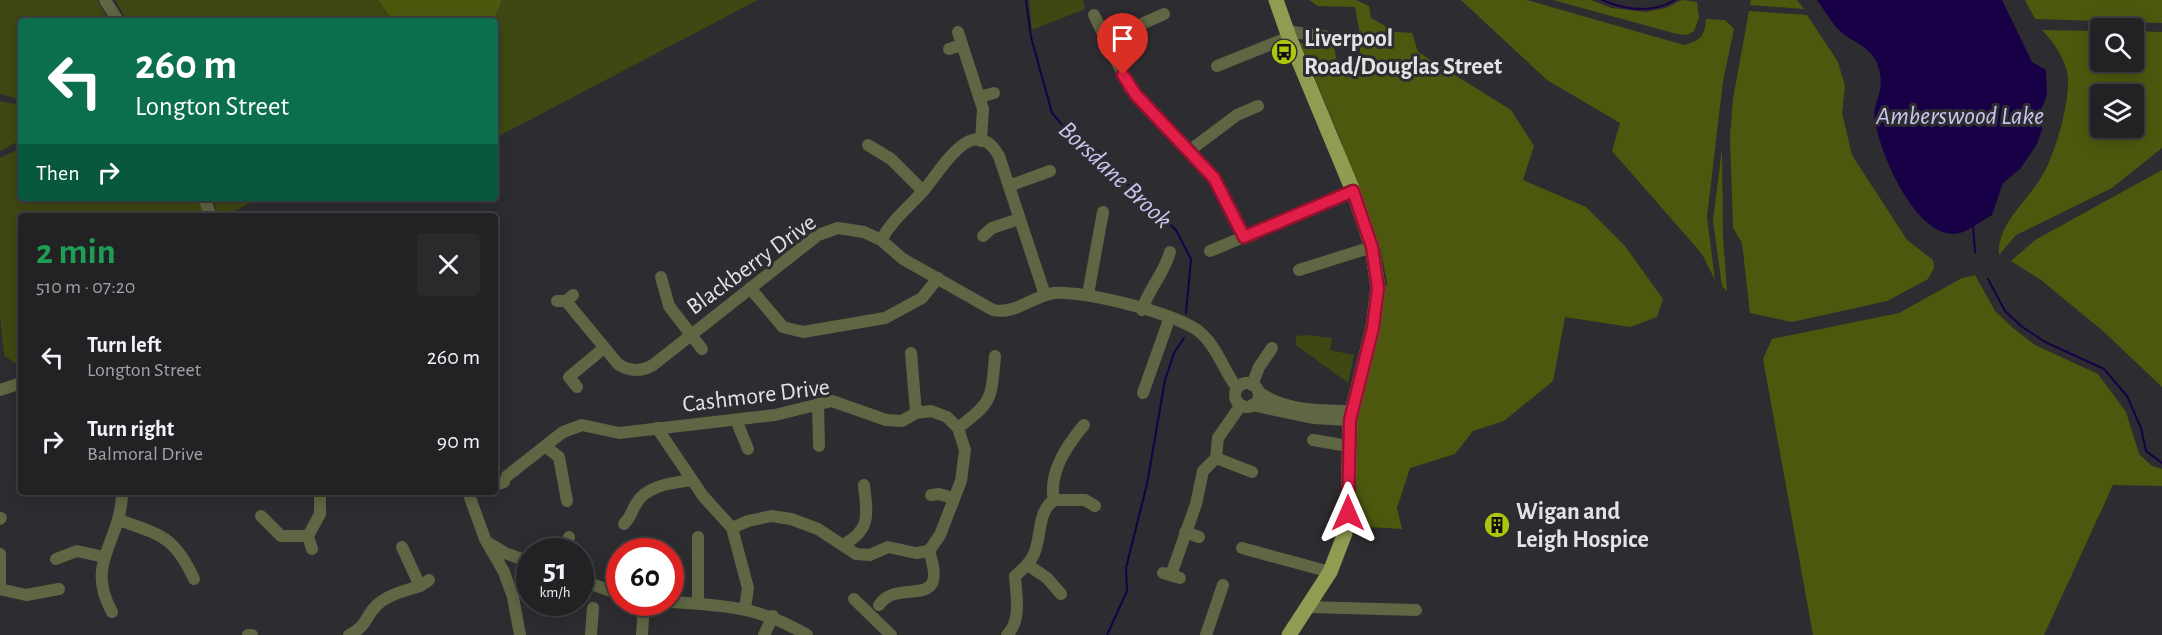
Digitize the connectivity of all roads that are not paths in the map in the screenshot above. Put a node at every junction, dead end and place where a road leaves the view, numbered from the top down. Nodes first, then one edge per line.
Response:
1 (105, 0) edge
2 (1276, 0) edge
3 (1164, 14) dead end
4 (1094, 15) dead end
5 (116, 18) edge
6 (958, 32) dead end
7 (1287, 34) junction
8 (1335, 38) dead end
9 (1106, 40) junction
10 (962, 45) junction
11 (949, 49) dead end
12 (1217, 66) dead end
13 (1130, 88) junction
14 (994, 93) dead end
15 (1118, 96) dead end
16 (979, 97) junction
17 (1258, 106) dead end
18 (981, 141) junction
19 (866, 144) dead end
20 (1189, 151) junction
21 (1050, 171) dead end
22 (1009, 186) junction
23 (923, 191) junction
24 (1353, 191) junction
25 (1103, 212) dead end
26 (836, 215) dead end
27 (981, 218) dead end
28 (1019, 219) junction
29 (838, 228) junction
30 (1244, 237) junction
31 (881, 240) junction
32 (1372, 247) junction
33 (1210, 251) dead end
34 (1170, 252) dead end
35 (1299, 270) dead end
36 (646, 276) dead end
37 (938, 278) junction
38 (750, 288) junction
39 (1088, 294) junction
40 (1045, 295) junction
41 (566, 299) dead end
42 (1142, 310) junction
43 (1170, 317) junction
44 (691, 335) junction
45 (604, 348) junction
46 (1272, 348) dead end
47 (702, 349) dead end
48 (910, 353) dead end
49 (995, 356) dead end
50 (570, 382) dead end
51 (18, 384) edge
52 (1237, 388) junction
53 (1255, 388) junction
54 (0, 390) edge
55 (1143, 393) dead end
56 (818, 404) junction
57 (1246, 405) junction
58 (916, 413) junction
59 (1350, 416) junction
60 (736, 420) junction
61 (1084, 424) dead end
62 (657, 428) junction
63 (958, 428) junction
64 (1313, 440) dead end
65 (819, 446) dead end
66 (1348, 446) junction
67 (546, 447) junction
68 (748, 449) dead end
69 (1216, 458) junction
70 (1252, 472) dead end
71 (692, 480) junction
72 (502, 481) edge
73 (864, 485) dead end
74 (121, 495) edge
75 (320, 495) edge
76 (473, 495) edge
77 (931, 495) dead end
78 (953, 498) junction
79 (1054, 500) junction
80 (567, 501) dead end
81 (1095, 506) dead end
82 (261, 516) dead end
83 (119, 520) junction
84 (624, 524) dead end
85 (732, 528) junction
86 (1185, 532) junction
87 (308, 536) junction
88 (698, 537) dead end
89 (1199, 537) dead end
90 (487, 542) junction
91 (843, 545) junction
92 (402, 547) dead end
93 (1242, 548) dead end
94 (312, 549) dead end
95 (929, 551) junction
96 (0, 554) edge
97 (104, 557) junction
98 (516, 557) edge
99 (56, 559) dead end
100 (1028, 565) junction
101 (1330, 572) junction
102 (1171, 576) dead end
103 (194, 579) dead end
104 (1223, 585) dead end
105 (0, 588) edge
106 (59, 589) dead end
107 (1061, 594) dead end
108 (854, 599) dead end
109 (684, 602) edge
110 (698, 603) junction
111 (879, 605) dead end
112 (1308, 607) junction
113 (745, 608) junction
114 (1416, 610) dead end
115 (112, 612) dead end
116 (592, 616) edge
117 (643, 616) edge
118 (773, 616) junction
119 (366, 631) edge
120 (349, 635) edge
121 (520, 635) edge
122 (591, 635) edge
123 (642, 635) edge
124 (764, 635) edge
125 (807, 635) edge
126 (891, 635) edge
127 (1007, 635) edge
128 (1206, 635) edge
129 (1289, 635) edge

1 - 5 street
2 - 7 main road
3 - 9 street
4 - 9 street
6 - 10 street
7 - 8 street
7 - 12 street
7 - 24 main road
9 - 13 street
10 - 11 street
10 - 16 street
13 - 15 street
13 - 20 street
14 - 16 street
16 - 18 street
17 - 20 street
18 - 22 street
18 - 23 street
19 - 23 street
20 - 30 street
21 - 22 street
22 - 28 street
23 - 31 street
24 - 30 street
24 - 32 main road
25 - 39 street
26 - 29 street, Blackberry Drive
27 - 28 street
28 - 40 street
29 - 31 street, Blackberry Drive
29 - 38 street, Blackberry Drive
30 - 33 street
31 - 37 street, Blackberry Drive
32 - 35 street
32 - 59 main road
34 - 42 street
36 - 44 street
37 - 38 street
37 - 40 street, Blackberry Drive
38 - 44 street, Blackberry Drive
39 - 40 street, Blackberry Drive
39 - 42 street, Blackberry Drive
41 - 45 street, Blackberry Drive
42 - 43 street, Blackberry Drive
43 - 52 street, Blackberry Drive
43 - 55 street
44 - 45 street, Blackberry Drive
44 - 47 street, Blackberry Drive
45 - 50 street
46 - 53 street
48 - 58 street
49 - 63 street
51 - 54 street
52 - 53 street
52 - 57 street
53 - 57 street
53 - 59 street
56 - 58 street, Cashmore Drive
56 - 60 street, Cashmore Drive
56 - 65 street
57 - 59 street
57 - 69 street
58 - 63 street, Cashmore Drive
59 - 66 main road
60 - 62 street, Cashmore Drive
60 - 68 street
61 - 79 street
62 - 67 street, Cashmore Drive
62 - 71 street
63 - 78 street
64 - 66 street
66 - 101 main road
67 - 72 street, Cashmore Drive
67 - 80 street
69 - 70 street
69 - 86 street
71 - 84 street
71 - 85 street
73 - 91 street
74 - 83 street
75 - 87 street
76 - 90 street
77 - 78 street
78 - 95 street
79 - 81 street
79 - 100 street
82 - 87 street
83 - 97 street
83 - 103 street
85 - 91 street
85 - 113 street
86 - 89 street
86 - 102 street
87 - 94 street
88 - 110 street
90 - 98 street
90 - 121 street
91 - 95 street
92 - 119 street
93 - 101 street
95 - 111 street
96 - 105 street
97 - 99 street
97 - 115 street
100 - 107 street
100 - 127 street
101 - 112 main road
104 - 128 street
105 - 106 street
108 - 126 street
109 - 110 street
110 - 113 street
112 - 114 street
112 - 129 main road
113 - 118 street
116 - 122 street
117 - 123 street
118 - 124 street
118 - 125 street
119 - 120 street

